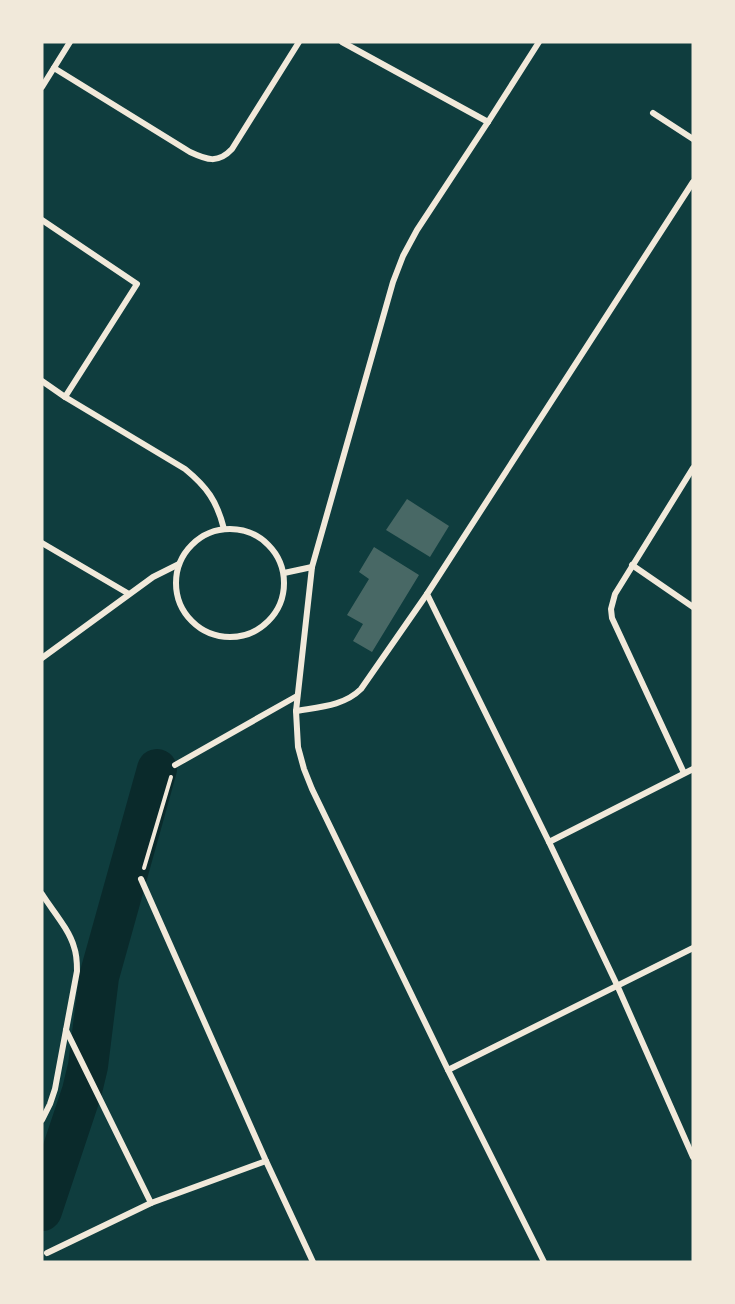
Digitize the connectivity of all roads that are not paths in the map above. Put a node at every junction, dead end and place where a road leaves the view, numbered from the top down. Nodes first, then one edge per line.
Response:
1 (70, 42) edge
2 (299, 42) edge
3 (342, 42) edge
4 (539, 42) edge
5 (54, 68) junction
6 (42, 87) edge
7 (653, 113) dead end
8 (488, 122) junction
9 (693, 139) edge
10 (693, 182) edge
11 (42, 220) edge
12 (42, 381) edge
13 (65, 397) junction
14 (693, 468) edge
15 (224, 529) junction
16 (42, 543) edge
17 (180, 564) junction
18 (632, 565) junction
19 (312, 567) junction
20 (284, 573) junction
21 (129, 594) junction
22 (427, 594) junction
23 (693, 607) edge
24 (42, 658) edge
25 (297, 696) junction
26 (296, 711) junction
27 (175, 765) road end
28 (693, 768) edge
29 (684, 773) junction
30 (549, 842) junction
31 (141, 879) road end
32 (42, 894) edge
33 (693, 948) edge
34 (616, 985) junction
35 (66, 1030) junction
36 (448, 1070) junction
37 (42, 1120) edge
38 (693, 1157) edge
39 (266, 1161) junction
40 (151, 1203) junction
41 (47, 1253) dead end
42 (313, 1262) edge
43 (544, 1262) edge

1 - 5 street
2 - 5 street
3 - 8 street
4 - 8 street
5 - 6 street
7 - 9 street
8 - 19 street
10 - 22 street
11 - 13 street
12 - 13 street
13 - 15 street
14 - 18 street
15 - 17 street
15 - 20 street
16 - 21 street
17 - 20 street
17 - 21 street
18 - 23 street
18 - 29 street
19 - 20 street
19 - 25 street
21 - 24 street
22 - 26 street
22 - 30 street
25 - 26 street
25 - 27 street
26 - 36 street
28 - 29 street
29 - 30 street
30 - 34 street
31 - 39 street
32 - 35 street
33 - 34 street
34 - 36 street
34 - 38 street
35 - 37 street
35 - 40 street
36 - 43 street
39 - 40 street
39 - 42 street
40 - 41 street

